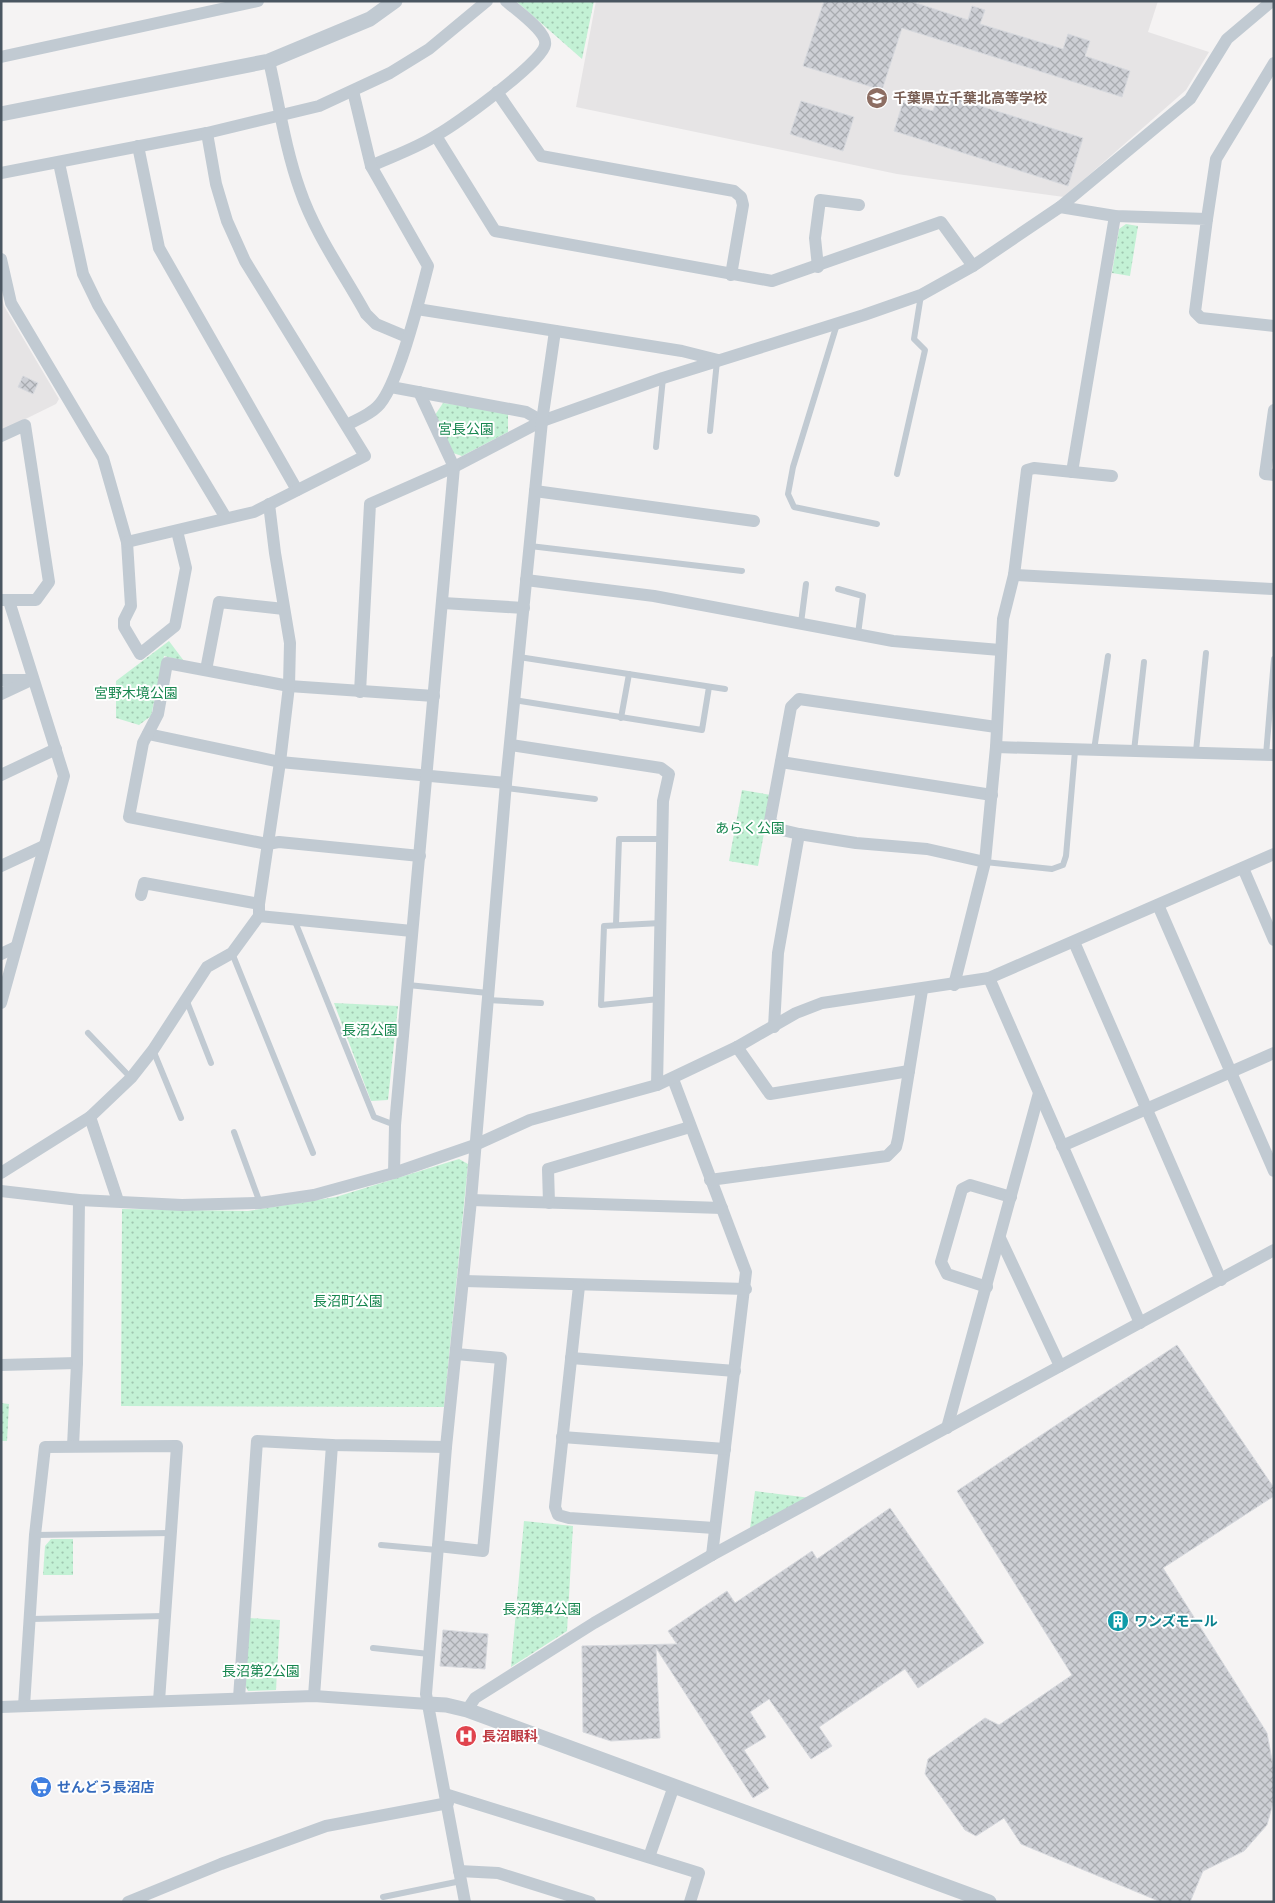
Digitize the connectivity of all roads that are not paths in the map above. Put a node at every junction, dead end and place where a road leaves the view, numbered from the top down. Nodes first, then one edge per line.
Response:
1 (258, 1) edge
2 (395, 1) edge
3 (487, 1) edge
4 (506, 1) edge
5 (1272, 1) edge
6 (1, 57) edge
7 (269, 61) junction
8 (1274, 63) edge
9 (353, 91) junction
10 (497, 92) junction
11 (1, 114) edge
12 (281, 116) junction
13 (207, 133) junction
14 (436, 136) junction
15 (138, 146) junction
16 (59, 163) junction
17 (371, 166) junction
18 (1, 173) edge
19 (859, 205) dead end
20 (1060, 207) junction
21 (1115, 216) junction
22 (1207, 219) junction
23 (1, 259) edge
24 (974, 266) junction
25 (818, 267) junction
26 (731, 275) junction
27 (921, 295) junction
28 (417, 309) junction
29 (837, 324) junction
30 (1274, 326) edge
31 (555, 331) junction
32 (407, 337) junction
33 (718, 360) junction
34 (663, 378) junction
35 (391, 388) junction
36 (420, 392) junction
37 (1274, 410) edge
38 (542, 421) junction
39 (347, 425) junction
40 (710, 431) dead end
41 (1, 436) edge
42 (656, 447) dead end
43 (454, 467) junction
44 (1072, 472) junction
45 (897, 474) dead end
46 (1274, 475) edge
47 (1112, 476) dead end
48 (297, 490) junction
49 (535, 491) junction
50 (270, 504) junction
51 (226, 518) junction
52 (754, 520) dead end
53 (877, 524) dead end
54 (177, 531) junction
55 (127, 542) junction
56 (530, 546) junction
57 (742, 571) dead end
58 (1014, 575) junction
59 (526, 580) junction
60 (806, 584) dead end
61 (838, 589) dead end
62 (1274, 589) edge
63 (5, 600) edge
64 (443, 602) junction
65 (284, 608) junction
66 (524, 608) junction
67 (800, 623) junction
68 (858, 634) junction
69 (1000, 650) junction
70 (1206, 653) dead end
71 (1108, 656) dead end
72 (518, 657) junction
73 (1274, 659) edge
74 (1144, 662) dead end
75 (206, 670) junction
76 (629, 674) junction
77 (1, 680) edge
78 (33, 680) junction
79 (289, 686) junction
80 (709, 687) junction
81 (725, 689) dead end
82 (360, 692) junction
83 (1, 694) edge
84 (434, 696) junction
85 (514, 700) junction
86 (621, 718) junction
87 (996, 727) junction
88 (148, 734) junction
89 (511, 744) junction
90 (996, 747) junction
91 (56, 749) junction
92 (1075, 751) junction
93 (1134, 751) junction
94 (1196, 751) junction
95 (1094, 752) junction
96 (1270, 755) edge
97 (280, 762) junction
98 (781, 762) junction
99 (1, 775) edge
100 (428, 776) junction
101 (506, 786) junction
102 (992, 796) junction
103 (596, 799) dead end
104 (799, 834) junction
105 (662, 839) junction
106 (267, 844) junction
107 (44, 846) junction
108 (1274, 854) edge
109 (420, 856) junction
110 (986, 862) junction
111 (1, 866) edge
112 (1243, 868) junction
113 (141, 895) dead end
114 (1158, 905) junction
115 (259, 910) junction
116 (294, 919) junction
117 (661, 923) junction
118 (616, 924) junction
119 (412, 931) junction
120 (1274, 940) edge
121 (1074, 942) junction
122 (16, 947) junction
123 (232, 953) junction
124 (1, 954) edge
125 (989, 978) junction
126 (954, 985) junction
127 (408, 986) junction
128 (922, 990) junction
129 (185, 997) junction
130 (487, 997) junction
131 (659, 999) junction
132 (1, 1003) edge
133 (541, 1003) dead end
134 (774, 1026) junction
135 (88, 1033) dead end
136 (737, 1047) junction
137 (153, 1050) junction
138 (1274, 1053) edge
139 (211, 1063) dead end
140 (909, 1071) junction
141 (1230, 1072) junction
142 (131, 1078) junction
143 (673, 1079) junction
144 (657, 1086) junction
145 (1039, 1093) junction
146 (1147, 1108) junction
147 (90, 1117) junction
148 (181, 1118) dead end
149 (396, 1125) junction
150 (690, 1127) junction
151 (234, 1132) dead end
152 (475, 1145) junction
153 (1062, 1146) junction
154 (313, 1153) dead end
155 (1274, 1171) edge
156 (1, 1172) edge
157 (394, 1173) junction
158 (710, 1180) junction
159 (1, 1192) edge
160 (1011, 1197) junction
161 (79, 1200) junction
162 (471, 1200) junction
163 (118, 1201) junction
164 (260, 1203) junction
165 (549, 1203) junction
166 (722, 1208) junction
167 (1000, 1238) junction
168 (1274, 1250) edge
169 (1221, 1280) junction
170 (464, 1281) junction
171 (579, 1286) junction
172 (987, 1286) junction
173 (746, 1289) junction
174 (1140, 1323) junction
175 (456, 1354) junction
176 (571, 1358) junction
177 (77, 1363) junction
178 (1, 1365) edge
179 (1060, 1366) junction
180 (735, 1371) junction
181 (947, 1428) junction
182 (562, 1437) junction
183 (332, 1445) junction
184 (74, 1446) junction
185 (446, 1447) junction
186 (725, 1449) junction
187 (714, 1528) junction
188 (170, 1533) junction
189 (35, 1535) junction
190 (381, 1545) dead end
191 (437, 1548) junction
192 (712, 1555) junction
193 (164, 1616) junction
194 (31, 1619) junction
195 (373, 1648) dead end
196 (428, 1654) junction
197 (314, 1696) junction
198 (240, 1698) junction
199 (159, 1701) junction
200 (428, 1704) junction
201 (1, 1706) edge
202 (24, 1706) junction
203 (467, 1710) junction
204 (674, 1786) junction
205 (447, 1798) junction
206 (650, 1857) junction
207 (460, 1876) junction
208 (383, 1897) dead end
209 (128, 1902) edge
210 (465, 1902) edge
211 (590, 1902) edge
212 (690, 1902) edge
213 (988, 1902) edge

1 - 6 street
2 - 7 street
3 - 9 street
4 - 10 street
5 - 20 street
7 - 11 street
7 - 12 street
8 - 22 street
9 - 12 street
9 - 17 street
10 - 14 street
10 - 26 street
12 - 13 street
12 - 32 street
13 - 15 street
13 - 39 street
14 - 17 street
14 - 26 street
15 - 16 street
15 - 48 street
16 - 18 street
16 - 51 street
17 - 28 street
19 - 25 street
20 - 21 street
20 - 24 street
21 - 22 street
21 - 44 street
22 - 30 street
23 - 55 street
24 - 25 street
24 - 27 street
25 - 26 street
27 - 29 street
27 - 45 lane
28 - 31 street
28 - 32 street
29 - 33 street
29 - 53 lane
31 - 33 street
31 - 38 street
32 - 35 street
33 - 34 street
33 - 40 lane
34 - 38 street
34 - 42 lane
35 - 36 street
35 - 39 street
36 - 38 street
36 - 43 street
37 - 46 street
38 - 43 street
38 - 49 street
39 - 48 street
41 - 63 street
43 - 64 street
43 - 82 street
44 - 47 street
44 - 58 street
48 - 50 street
49 - 52 street
49 - 56 street
50 - 51 street
50 - 65 street
51 - 54 street
54 - 55 street
54 - 55 street
56 - 57 lane
56 - 59 street
58 - 62 street
58 - 69 street
59 - 66 street
59 - 67 street
60 - 67 lane
61 - 68 lane
63 - 78 street
64 - 66 street
64 - 84 street
65 - 75 street
65 - 79 street
66 - 72 street
67 - 68 street
68 - 69 street
69 - 87 street
70 - 94 lane
71 - 95 lane
72 - 76 lane
72 - 85 street
73 - 96 lane
74 - 93 lane
75 - 79 street
75 - 88 street
76 - 80 lane
76 - 86 lane
77 - 78 street
78 - 83 street
78 - 91 street
79 - 82 street
79 - 97 street
80 - 81 lane
80 - 86 lane
82 - 84 street
84 - 100 street
85 - 86 lane
85 - 89 street
87 - 90 street
87 - 98 street
88 - 97 street
88 - 106 street
89 - 101 street
89 - 105 street
90 - 92 street
90 - 102 street
91 - 99 street
91 - 107 street
92 - 95 street
92 - 110 lane
93 - 94 street
93 - 95 street
94 - 96 street
97 - 100 street
97 - 106 street
98 - 102 street
98 - 104 street
100 - 101 street
100 - 109 street
101 - 103 lane
101 - 130 street
102 - 110 street
104 - 110 street
104 - 134 street
105 - 117 street
105 - 118 lane
106 - 109 street
106 - 115 street
107 - 111 street
107 - 122 street
108 - 112 street
109 - 119 street
110 - 126 street
112 - 114 street
112 - 120 street
113 - 115 street
114 - 121 street
114 - 141 street
115 - 116 street
115 - 123 street
116 - 119 street
116 - 149 lane
117 - 118 lane
117 - 131 street
118 - 131 lane
119 - 127 street
121 - 125 street
121 - 146 street
122 - 124 street
122 - 132 street
123 - 129 street
123 - 154 lane
125 - 126 street
125 - 145 street
126 - 128 street
127 - 130 lane
127 - 149 street
128 - 134 street
128 - 140 street
129 - 137 street
129 - 139 lane
130 - 133 lane
130 - 152 street
131 - 144 street
134 - 136 street
135 - 142 lane
136 - 140 street
136 - 143 street
137 - 142 street
137 - 148 lane
138 - 141 street
140 - 158 street
141 - 146 street
141 - 155 street
142 - 147 street
143 - 144 street
143 - 150 street
144 - 152 street
145 - 153 street
145 - 160 street
146 - 153 street
146 - 169 street
147 - 156 street
147 - 163 street
149 - 157 street
150 - 158 street
150 - 165 street
151 - 164 lane
152 - 157 street
152 - 162 street
153 - 174 street
157 - 164 street
158 - 166 street
159 - 161 street
160 - 167 street
160 - 172 street
161 - 163 street
161 - 177 street
162 - 165 street
162 - 170 street
163 - 164 street
165 - 166 street
166 - 173 street
167 - 172 street
167 - 179 street
168 - 169 street
169 - 174 street
170 - 171 street
170 - 175 street
171 - 173 street
171 - 176 street
172 - 181 street
173 - 180 street
174 - 179 street
175 - 185 street
175 - 191 street
176 - 180 street
176 - 182 street
177 - 178 street
177 - 184 street
179 - 181 street
180 - 186 street
181 - 192 street
182 - 186 street
182 - 187 street
183 - 185 street
183 - 197 street
183 - 198 street
184 - 188 street
184 - 189 street
185 - 191 street
186 - 187 street
187 - 192 street
188 - 189 lane
188 - 193 street
189 - 194 street
190 - 191 lane
191 - 196 street
192 - 203 street
193 - 194 lane
193 - 199 street
194 - 202 street
195 - 196 lane
196 - 200 street
197 - 198 street
197 - 200 street
198 - 199 street
199 - 202 street
200 - 203 street
200 - 205 street
201 - 202 street
203 - 204 street
204 - 206 street
204 - 213 street
205 - 206 street
205 - 207 street
205 - 209 street
206 - 212 street
207 - 208 lane
207 - 210 street
207 - 211 street

